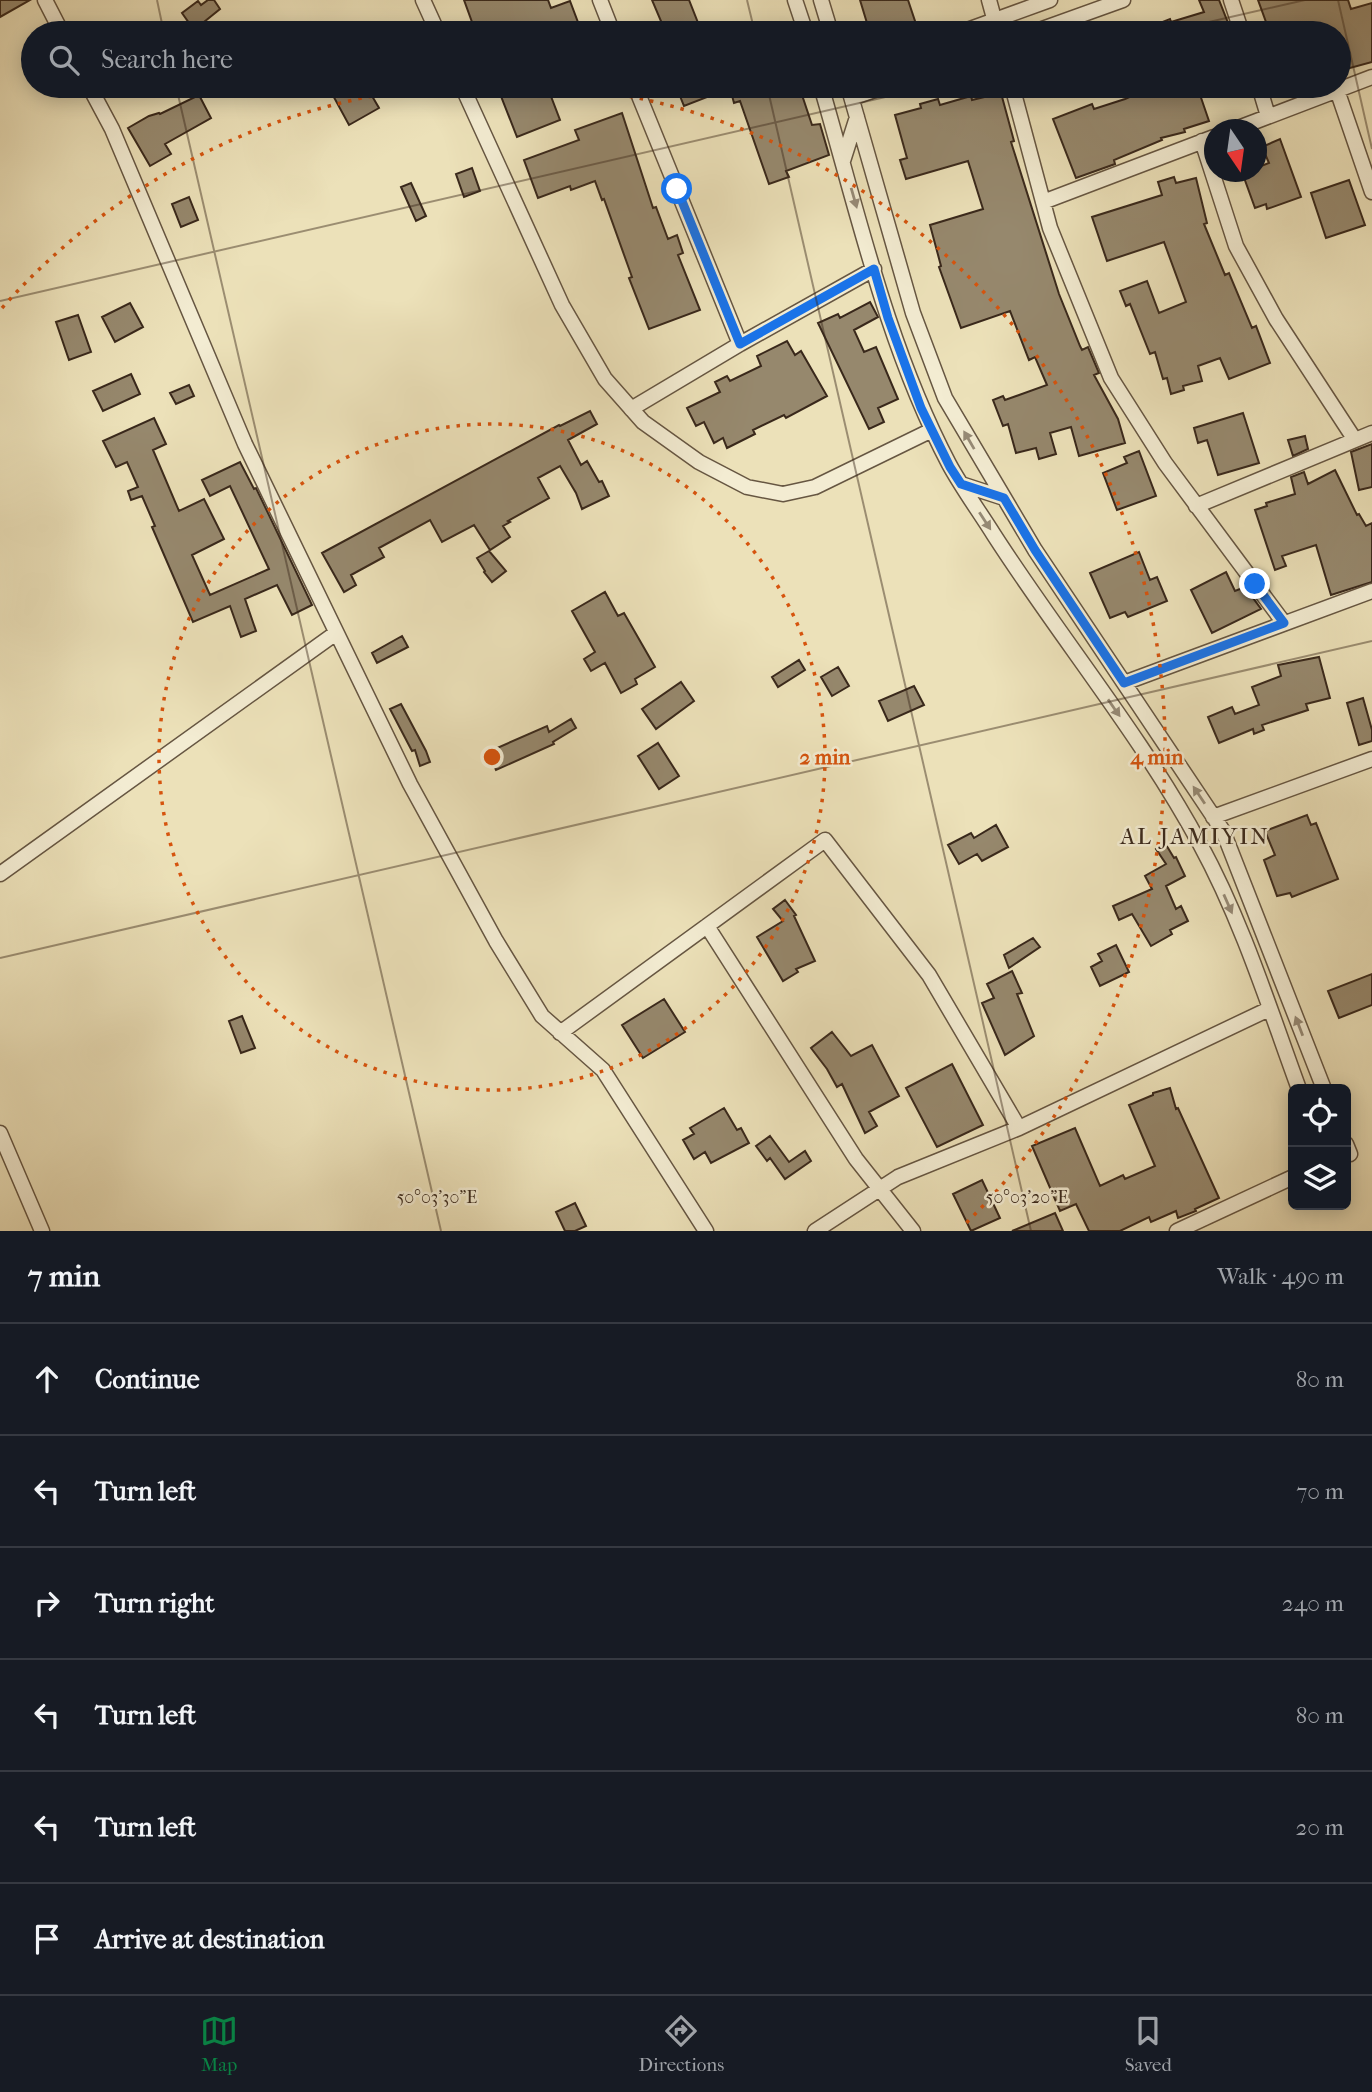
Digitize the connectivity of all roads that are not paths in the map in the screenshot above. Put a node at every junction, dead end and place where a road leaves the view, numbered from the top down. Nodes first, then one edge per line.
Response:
1 (45, 0) edge
2 (423, 0) edge
3 (600, 0) edge
4 (795, 0) edge
5 (821, 0) edge
6 (989, 0) edge
7 (1050, 0) edge
8 (1123, 0) edge
9 (1231, 0) edge
10 (56, 21) edge
11 (433, 21) edge
12 (608, 21) edge
13 (802, 21) edge
14 (827, 21) edge
15 (994, 21) edge
16 (1008, 21) edge
17 (1064, 21) edge
18 (1238, 21) edge
19 (1372, 77) edge
20 (1351, 85) edge
21 (95, 98) edge
22 (467, 98) edge
23 (640, 98) edge
24 (825, 98) edge
25 (852, 98) edge
26 (1015, 98) edge
27 (1263, 98) edge
28 (1316, 98) edge
29 (1340, 98) edge
30 (857, 116) junction
31 (1269, 116) junction
32 (1261, 119) edge
33 (1204, 141) edge
34 (843, 161) junction
35 (1219, 182) edge
36 (1372, 192) edge
37 (1043, 202) junction
38 (898, 260) junction
39 (874, 269) junction
40 (878, 284) junction
41 (740, 344) junction
42 (631, 409) junction
43 (932, 430) junction
44 (1372, 433) edge
45 (1355, 440) junction
46 (961, 484) junction
47 (1004, 498) junction
48 (1196, 506) junction
49 (1372, 591) edge
50 (1284, 623) junction
51 (336, 633) junction
52 (1124, 683) junction
53 (1372, 759) edge
54 (1213, 817) junction
55 (0, 874) edge
56 (707, 926) junction
57 (1269, 1009) junction
58 (561, 1033) junction
59 (1297, 1084) edge
60 (1322, 1084) edge
61 (1019, 1128) junction
62 (0, 1133) edge
63 (1288, 1179) edge
64 (879, 1189) junction
65 (42, 1231) edge
66 (706, 1231) edge
67 (815, 1231) edge
68 (912, 1231) edge
69 (1177, 1231) edge

1 - 10 street
2 - 11 street
3 - 12 street
4 - 13 street
5 - 14 street
6 - 15 street
7 - 16 street
8 - 17 street
9 - 18 street
19 - 20 street
21 - 51 street
22 - 42 street
23 - 41 street
24 - 34 street
25 - 30 street
26 - 37 street
27 - 31 street
28 - 31 street
29 - 36 street
30 - 34 street
30 - 38 street
31 - 32 street
33 - 37 street
34 -> 39 street
35 - 45 street
37 - 48 street
38 - 40 street
47 -> 38 street
39 - 40 street
39 - 41 street
40 - 43 street
41 - 42 street
42 - 43 street
43 - 46 street
44 - 45 street
45 - 48 street
46 - 47 street
46 -> 57 street
47 - 52 street
48 - 50 street
49 - 50 street
50 - 52 street
51 - 55 street
51 - 58 street
54 -> 52 street
53 - 54 street
60 -> 54 street
56 - 58 street
56 - 61 street
56 - 64 street
57 - 59 street
57 - 61 street
58 - 66 street
61 - 64 street
62 - 65 street
63 - 69 street
64 - 67 street
64 - 68 street

